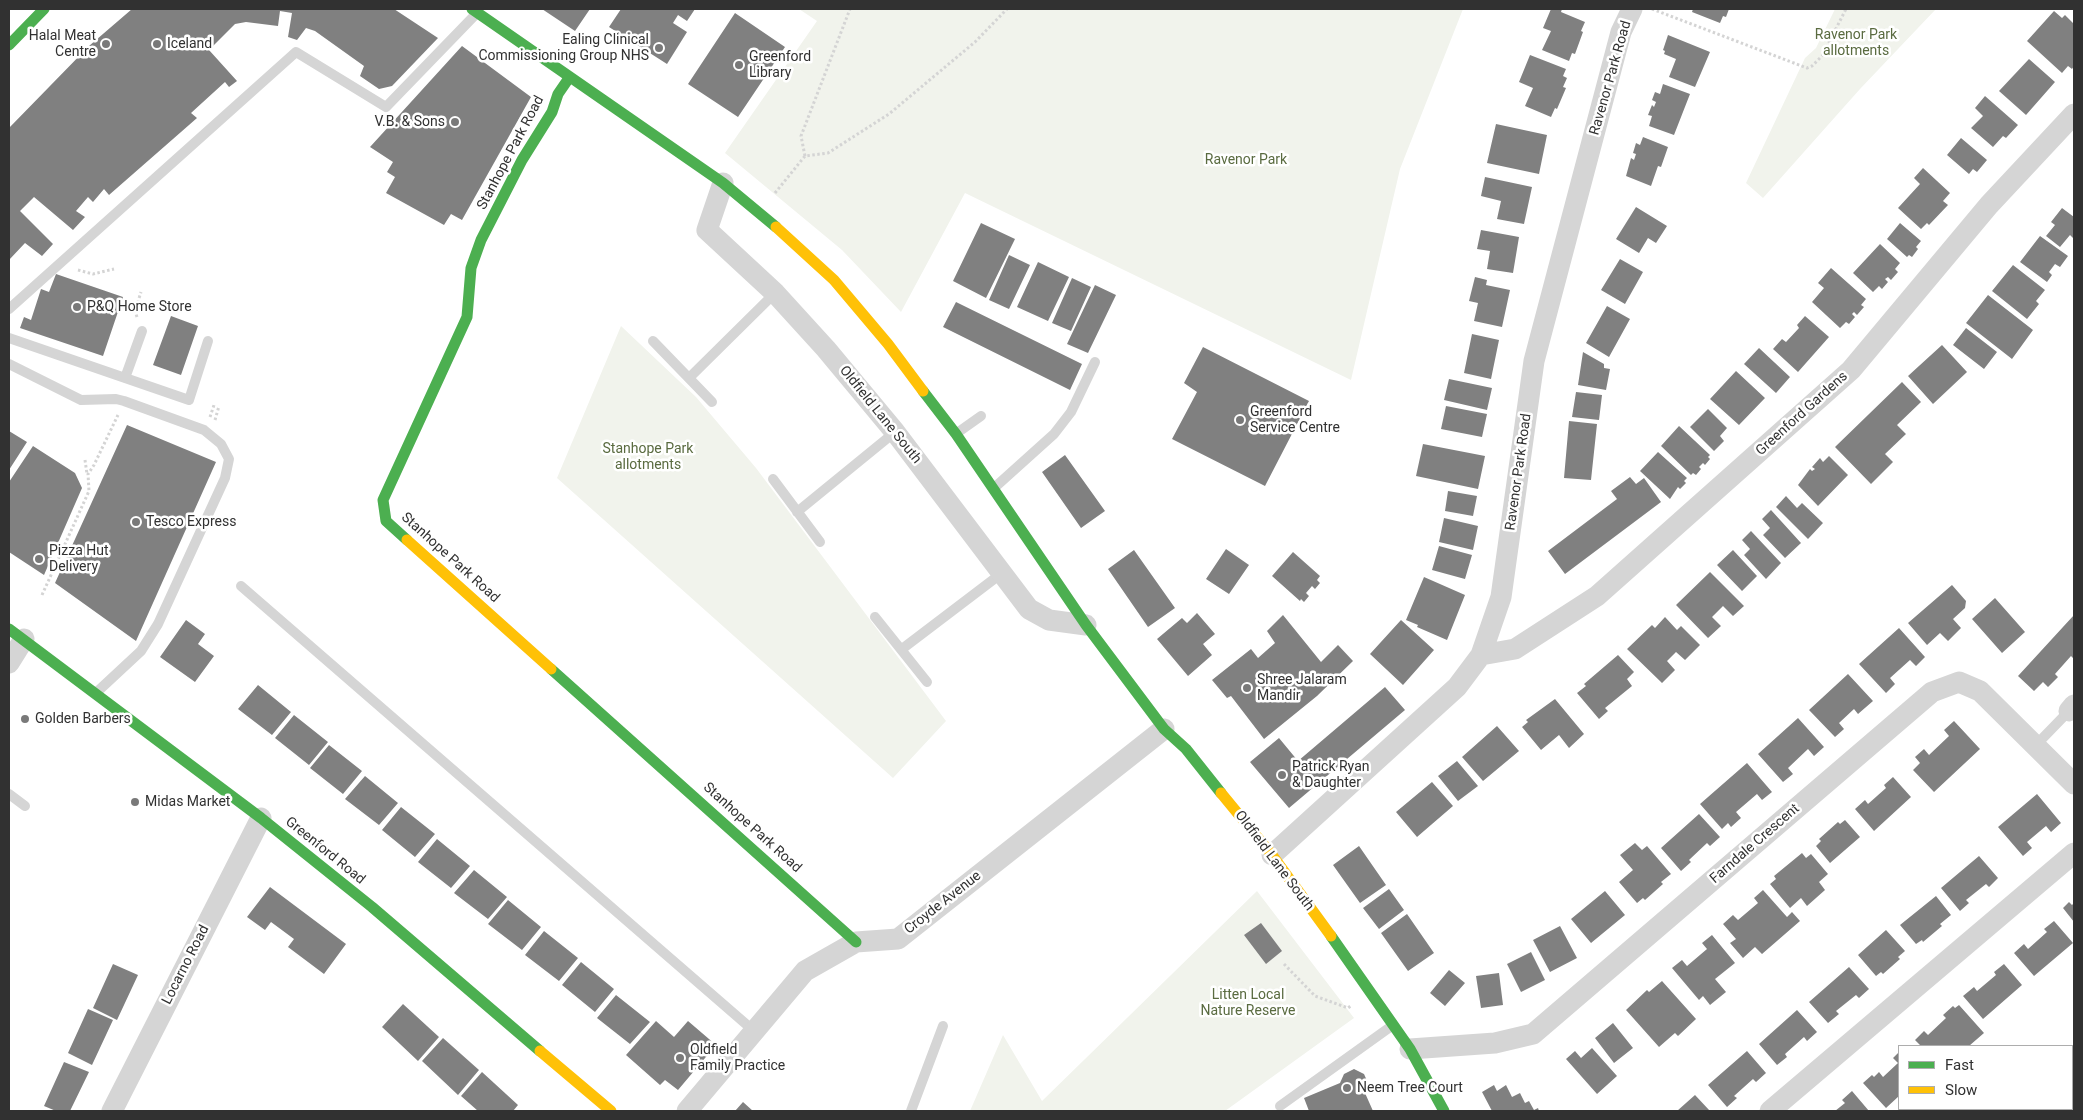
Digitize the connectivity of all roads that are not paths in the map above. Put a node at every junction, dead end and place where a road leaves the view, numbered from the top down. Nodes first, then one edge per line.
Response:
1 (44, 9) edge
2 (1632, 9) edge
3 (475, 11) edge
4 (9, 44) edge
5 (569, 78) junction
6 (2074, 114) edge
7 (723, 183) junction
8 (775, 293) junction
9 (9, 309) edge
10 (142, 330) road end
11 (9, 338) edge
12 (653, 341) dead end
13 (208, 342) dead end
14 (1096, 362) dead end
15 (9, 364) edge
16 (125, 378) junction
17 (689, 378) junction
18 (712, 402) dead end
19 (981, 416) dead end
20 (895, 432) junction
21 (956, 434) junction
22 (772, 479) dead end
23 (993, 489) junction
24 (797, 512) junction
25 (820, 542) dead end
26 (1002, 573) junction
27 (241, 586) dead end
28 (875, 617) dead end
29 (1086, 625) junction
30 (16, 634) edge
31 (902, 649) junction
32 (1481, 655) junction
33 (9, 663) edge
34 (927, 682) dead end
35 (96, 693) junction
36 (2072, 708) edge
37 (1164, 729) junction
38 (2036, 744) junction
39 (2074, 784) edge
40 (9, 794) edge
41 (25, 806) dead end
42 (261, 818) junction
43 (2074, 853) edge
44 (1272, 855) junction
45 (856, 942) junction
46 (1394, 1025) junction
47 (943, 1026) dead end
48 (754, 1031) junction
49 (1410, 1049) junction
50 (1280, 1106) dead end
51 (112, 1111) edge
52 (611, 1111) edge
53 (687, 1111) edge
54 (910, 1111) edge
55 (1444, 1111) edge
56 (1770, 1111) edge

1 - 4 street
2 - 32 street, Ravenor Park Road
3 - 5 street, Oldfield Lane South
3 - 9 lane
5 - 7 street, Oldfield Lane South
5 - 45 street, Stanhope Park Road
6 - 32 street, Greenford Gardens
7 - 8 street, Oldfield Lane South
7 - 21 street, Oldfield Lane South
8 - 17 lane
8 - 20 street, Oldfield Lane South
10 - 16 lane
11 - 16 lane
12 - 17 lane
13 - 16 lane
14 - 23 lane
15 - 35 lane
17 - 18 lane
19 - 21 lane
20 - 24 lane
20 - 26 street, Oldfield Lane South
21 - 23 street, Oldfield Lane South
22 - 24 lane
23 - 29 street, Oldfield Lane South
24 - 25 lane
26 - 29 street, Oldfield Lane South
26 - 31 lane
27 - 48 lane
28 - 31 lane
29 - 37 street, Oldfield Lane South
30 - 33 street
30 - 35 street, Greenford Road
31 - 34 lane
32 - 44 street, Ravenor Park Road
35 - 42 street, Greenford Road
36 - 38 lane
37 - 44 street, Oldfield Lane South
37 - 45 street, Croyde Avenue
38 - 39 street, Farndale Crescent
38 - 49 street, Farndale Crescent
40 - 41 lane
42 - 51 street, Locarno Road
42 - 52 street, Greenford Road
43 - 56 street
44 - 46 street, Oldfield Lane South
45 - 48 street, Croyde Avenue
46 - 49 street, Oldfield Lane South
46 - 50 lane
47 - 54 lane
48 - 53 street, Croyde Avenue
49 - 55 street, Oldfield Lane South

